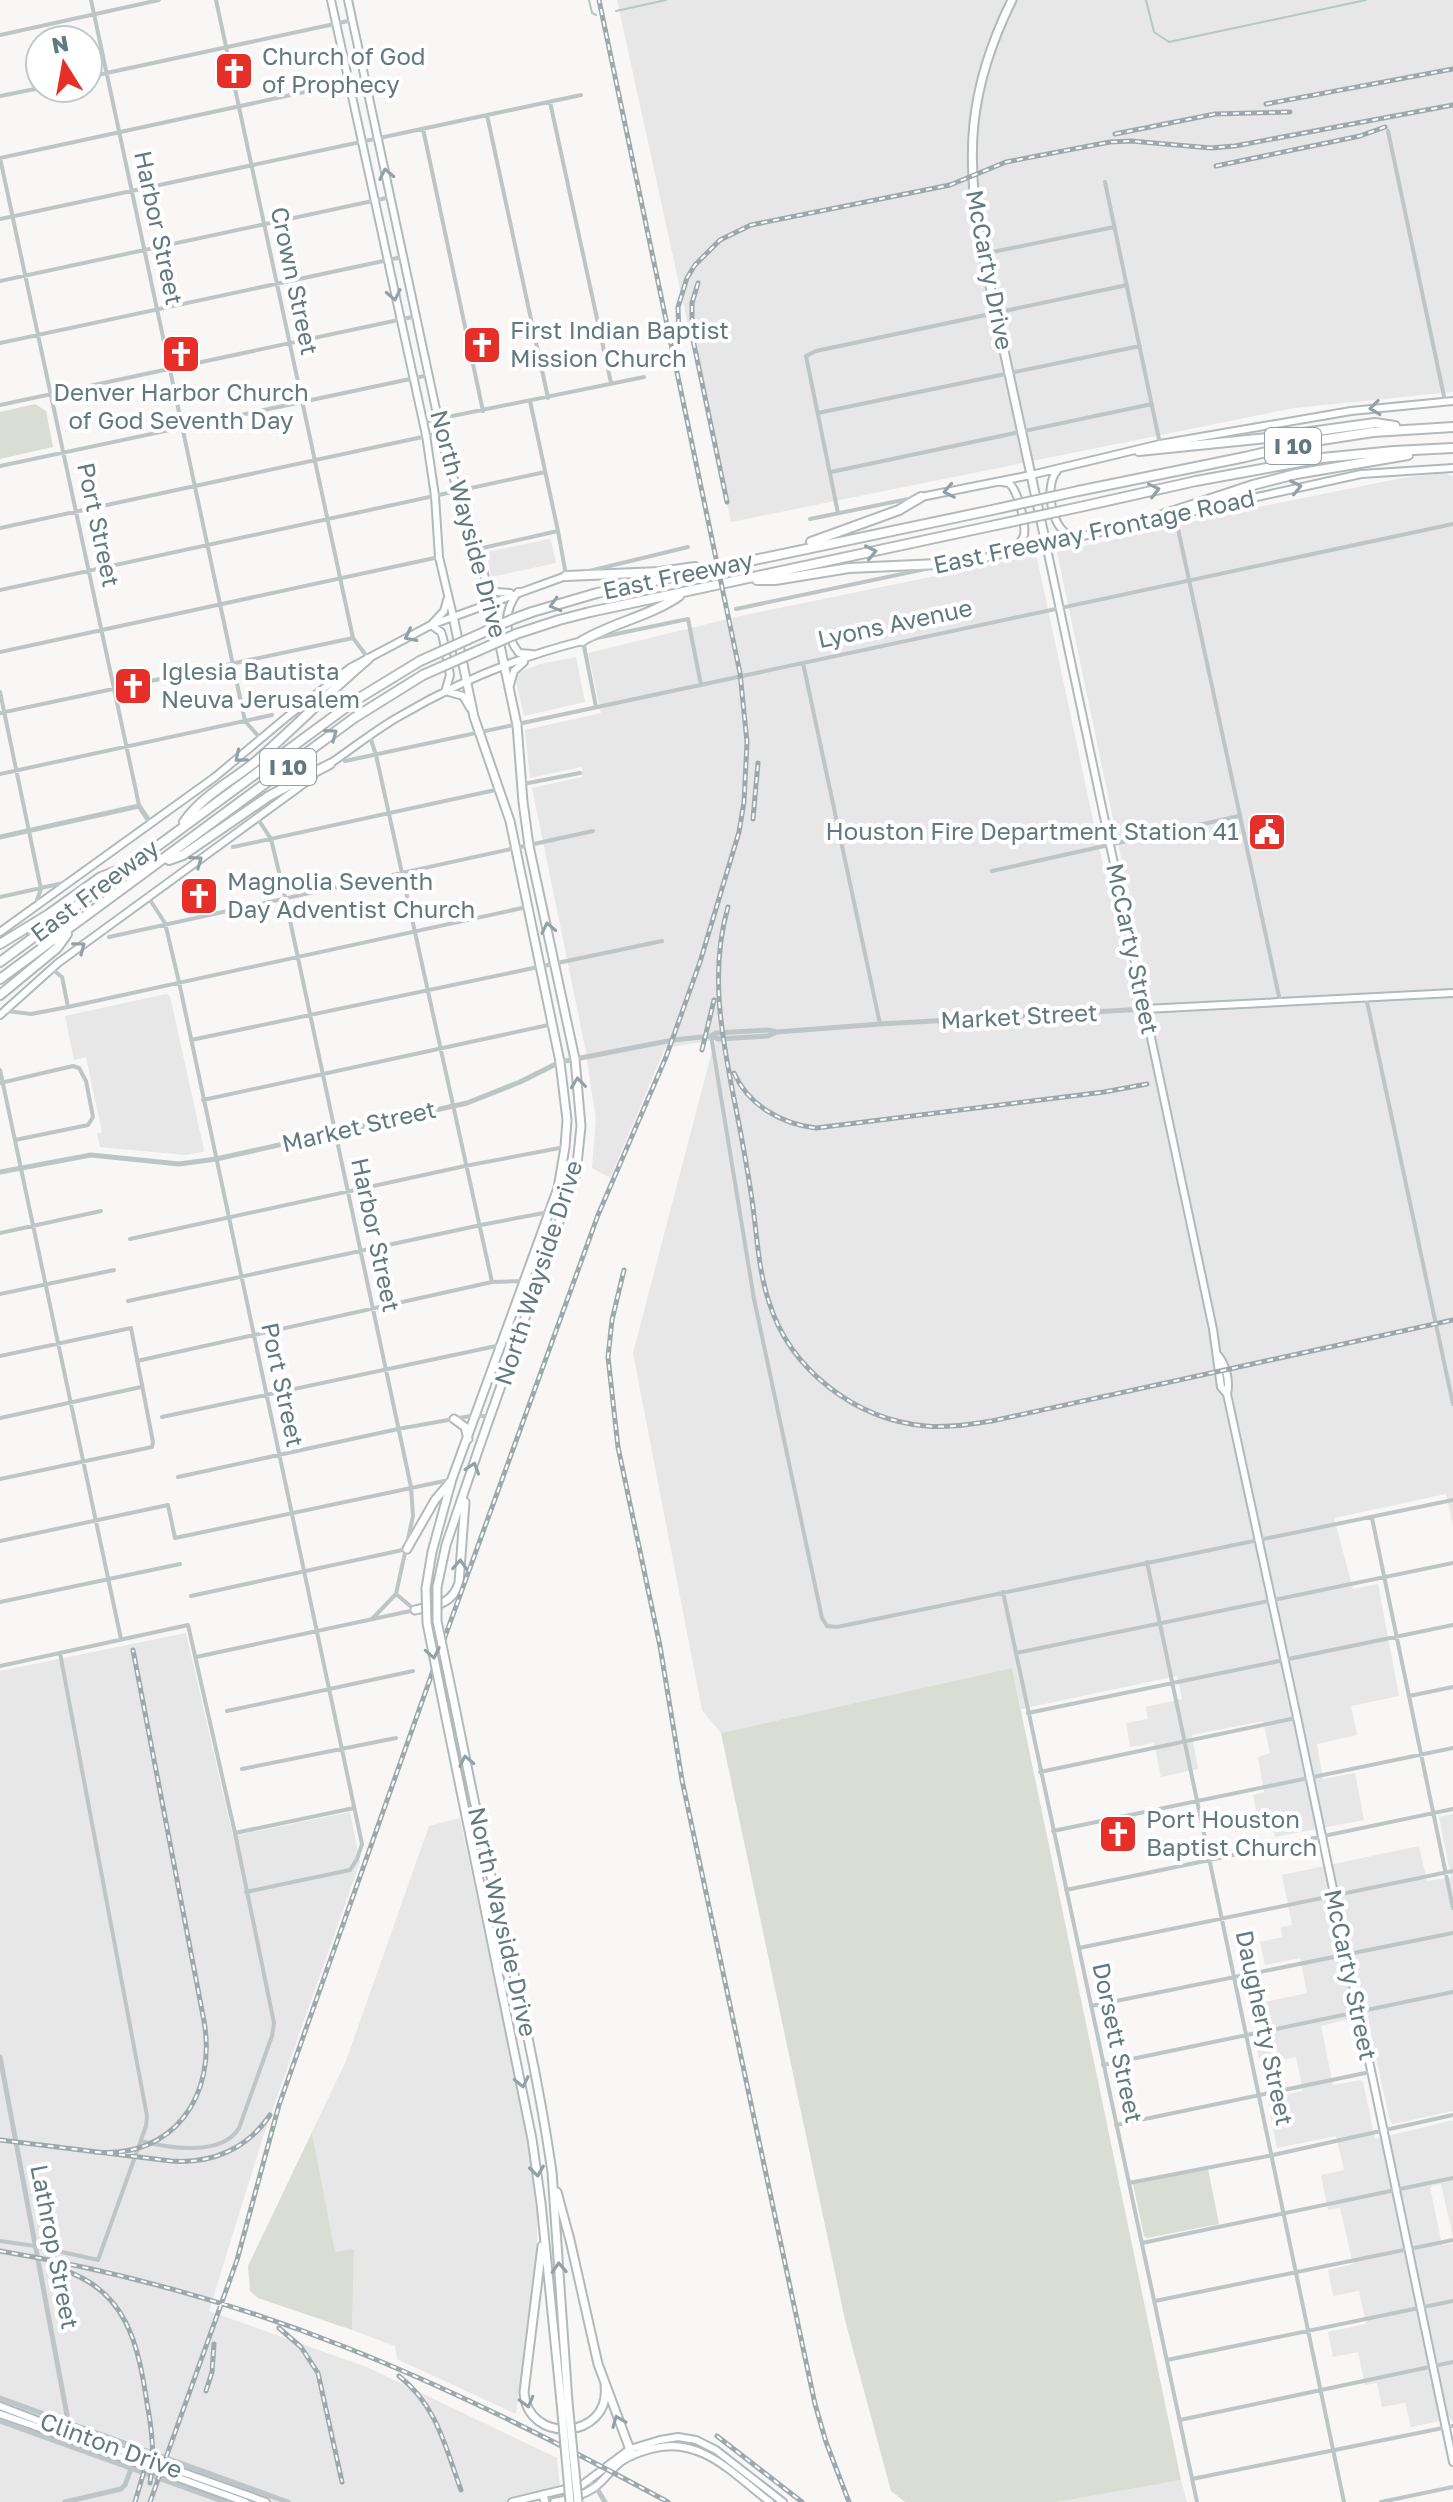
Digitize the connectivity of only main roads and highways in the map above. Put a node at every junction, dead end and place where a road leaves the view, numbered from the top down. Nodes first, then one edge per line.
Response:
1 (331, 0) edge
2 (348, 0) edge
3 (1012, 0) edge
4 (1449, 401) edge
5 (1453, 427) edge
6 (1408, 428) junction
7 (1452, 448) edge
8 (1139, 451) junction
9 (1453, 468) edge
10 (1060, 469) junction
11 (1031, 475) junction
12 (995, 482) junction
13 (921, 497) joint
14 (1138, 523) junction
15 (1079, 537) junction
16 (1046, 544) junction
17 (1011, 552) junction
18 (764, 557) junction
19 (747, 561) junction
20 (961, 563) joint
21 (566, 576) joint
22 (740, 581) junction
23 (488, 587) junction
24 (518, 592) junction
25 (683, 593) junction
26 (447, 594) junction
27 (491, 603) junction
28 (453, 616) junction
29 (431, 625) junction
30 (582, 641) joint
31 (535, 654) junction
32 (368, 659) junction
33 (505, 666) junction
34 (466, 683) junction
35 (510, 689) junction
36 (445, 692) junction
37 (474, 717) junction
38 (330, 764) junction
39 (179, 829) junction
40 (157, 864) junction
41 (127, 867) junction
42 (74, 926) junction
43 (0, 932) edge
44 (0, 944) edge
45 (0, 962) edge
46 (0, 979) edge
47 (1453, 993) edge
48 (0, 995) edge
49 (1145, 1009) junction
50 (0, 1015) edge
51 (454, 1419) road end
52 (468, 1439) junction
53 (452, 1479) junction
54 (465, 1491) junction
55 (407, 1549) road end
56 (415, 1610) road end
57 (552, 2172) junction
58 (543, 2223) junction
59 (605, 2386) junction
60 (565, 2402) junction
61 (0, 2406) edge
62 (0, 2414) edge
63 (38, 2424) junction
64 (1449, 2426) edge
65 (631, 2452) junction
66 (1453, 2462) edge
67 (544, 2499) edge
68 (246, 2500) edge
69 (529, 2500) edge
70 (266, 2502) edge
71 (512, 2502) edge
72 (554, 2502) edge
73 (570, 2502) edge
74 (578, 2502) edge
75 (770, 2502) edge
76 (783, 2502) edge

1 -> 26 main road, North Wayside Drive
23 -> 2 main road, North Wayside Drive
3 - 11 main road, McCarty Drive
4 -> 8 main road
5 - 6 highway, East Freeway / I 10
6 - 8 highway
6 - 18 highway, East Freeway / I 10, bridge
7 - 14 highway
22 -> 7 highway, East Freeway / I 10, bridge
8 - 10 main road
14 -> 9 main road, East Freeway Frontage Road
10 - 11 main road
10 - 15 main road
11 - 12 main road
11 - 16 main road, McCarty Drive
12 -> 13 main road
12 - 17 main road
13 - 18 highway
14 - 15 main road, East Freeway Frontage Road
15 - 16 main road, East Freeway Frontage Road
16 - 17 main road, East Freeway Frontage Road
16 - 49 main road, McCarty Street
17 - 20 main road, East Freeway Frontage Road
18 - 19 highway, East Freeway / I 10
19 - 21 highway
19 -> 39 highway, East Freeway / I 10, bridge
20 - 22 highway
21 - 24 main road
22 - 25 highway, East Freeway / I 10
23 - 24 main road
23 - 27 main road, North Wayside Drive
24 - 27 main road
24 - 31 main road
25 - 30 highway
40 -> 25 highway, East Freeway / I 10, bridge
26 - 28 main road, North Wayside Drive
26 - 29 main road
27 - 28 main road
27 - 33 main road, North Wayside Drive
28 - 29 main road
28 - 34 main road, North Wayside Drive
29 -> 32 main road
29 - 36 main road
30 - 31 main road
31 - 33 main road
31 - 35 main road
32 - 39 highway
32 -> 43 main road
33 - 34 main road
33 - 35 main road, North Wayside Drive
34 - 36 main road
34 - 37 main road, North Wayside Drive
54 -> 35 main road, North Wayside Drive
36 - 37 main road
36 - 38 main road
37 - 52 main road, North Wayside Drive
38 - 40 highway
50 -> 38 main road
39 - 41 highway, East Freeway / I 10
40 - 42 highway, East Freeway / I 10
41 - 44 highway
41 - 45 highway, East Freeway / I 10
42 - 46 highway, East Freeway / I 10
42 - 48 highway
47 - 49 main road, Market Street
49 - 64 main road, McCarty Street
51 - 52 main road
52 - 53 main road, North Wayside Drive
53 - 55 main road
53 -> 58 main road, North Wayside Drive, bridge
56 -> 54 main road
57 -> 54 main road, North Wayside Drive, bridge
57 - 59 main road
60 -> 57 main road, North Wayside Drive
58 -> 59 main road
58 - 60 main road, North Wayside Drive
65 -> 59 main road
60 - 73 main road, North Wayside Drive, bridge
60 - 74 main road, North Wayside Drive, bridge
61 - 63 main road, Clinton Drive
62 - 63 main road, Clinton Drive
63 - 68 main road, Clinton Drive, bridge
64 - 66 main road, McCarty Street
65 - 67 main road
65 - 72 main road
65 - 75 main road
65 - 76 main road
67 - 69 main road
68 - 70 main road, Clinton Drive
69 - 71 main road

